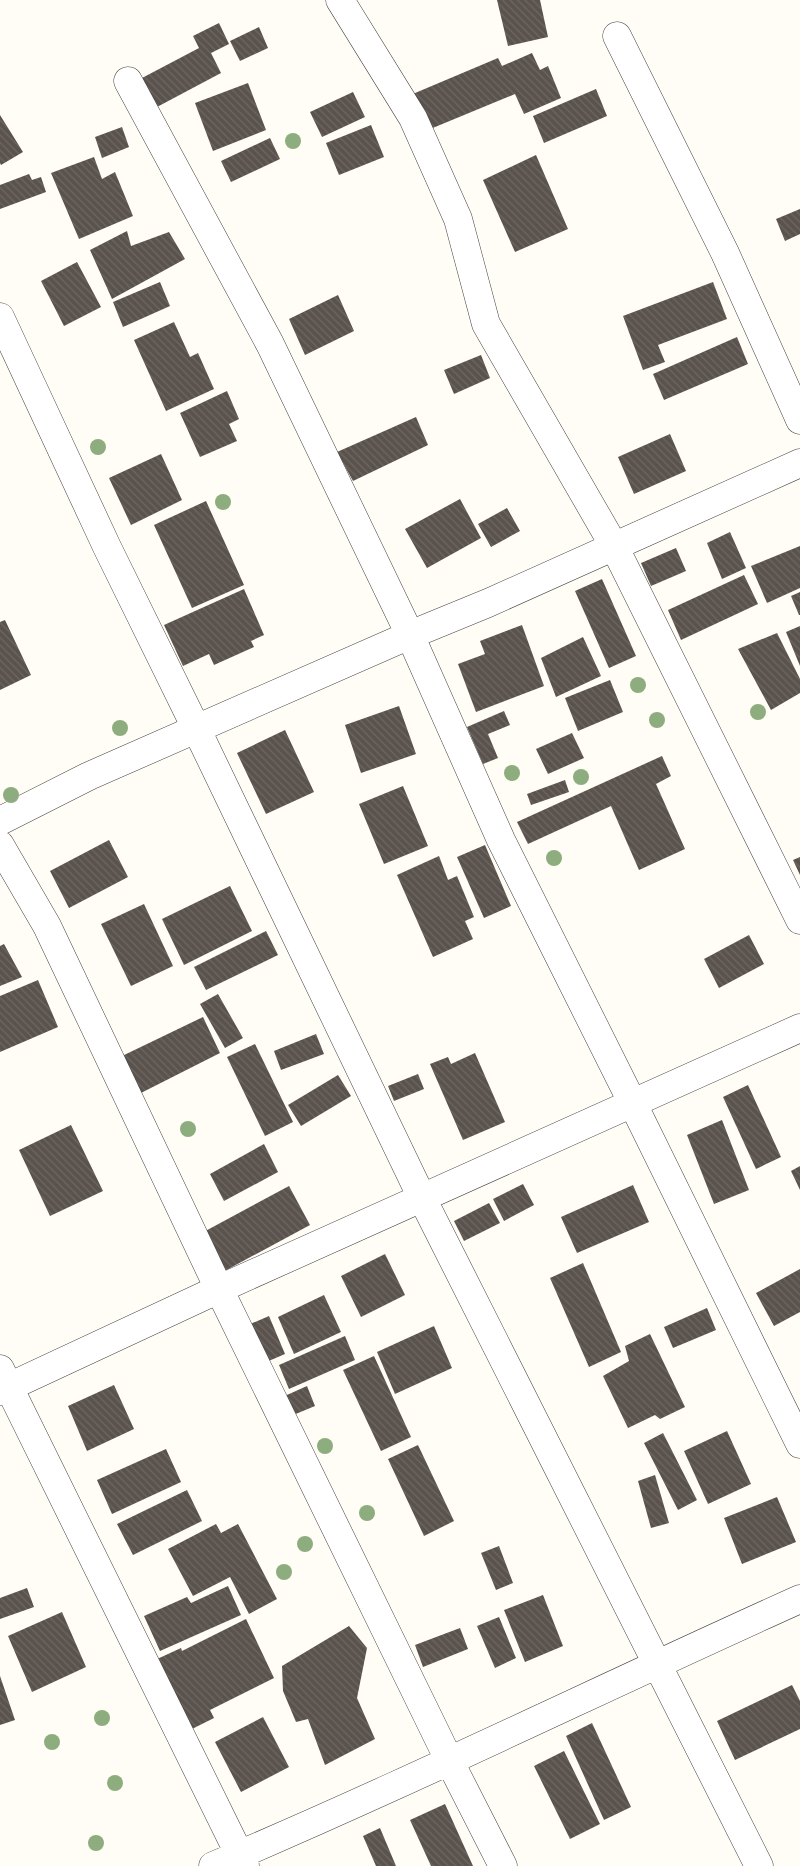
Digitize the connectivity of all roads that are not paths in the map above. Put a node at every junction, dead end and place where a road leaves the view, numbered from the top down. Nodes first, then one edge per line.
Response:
1 (340, 0) edge
2 (617, 36) dead end
3 (128, 81) dead end
4 (0, 317) edge
5 (800, 420) edge
6 (800, 463) edge
7 (614, 546) junction
8 (410, 635) junction
9 (197, 730) junction
10 (0, 821) edge
11 (0, 846) edge
12 (800, 920) edge
13 (800, 1028) edge
14 (634, 1104) junction
15 (422, 1198) junction
16 (219, 1289) junction
17 (3, 1382) edge
18 (800, 1444) edge
19 (800, 1599) edge
20 (657, 1663) junction
21 (449, 1760) junction
22 (242, 1860) edge
23 (213, 1866) edge
24 (503, 1866) edge
25 (758, 1866) edge

1 - 7 street
2 - 5 street
3 - 8 street
4 - 9 street
6 - 7 street
7 - 8 street
7 - 12 street
8 - 9 street
8 - 14 street
9 - 10 street
9 - 15 street
11 - 16 street
13 - 14 street
14 - 15 street
14 - 18 street
15 - 16 street
15 - 20 street
16 - 17 street
16 - 21 street
17 - 22 street
19 - 20 street
20 - 21 street
20 - 25 street
21 - 22 street
21 - 24 street
22 - 23 street

